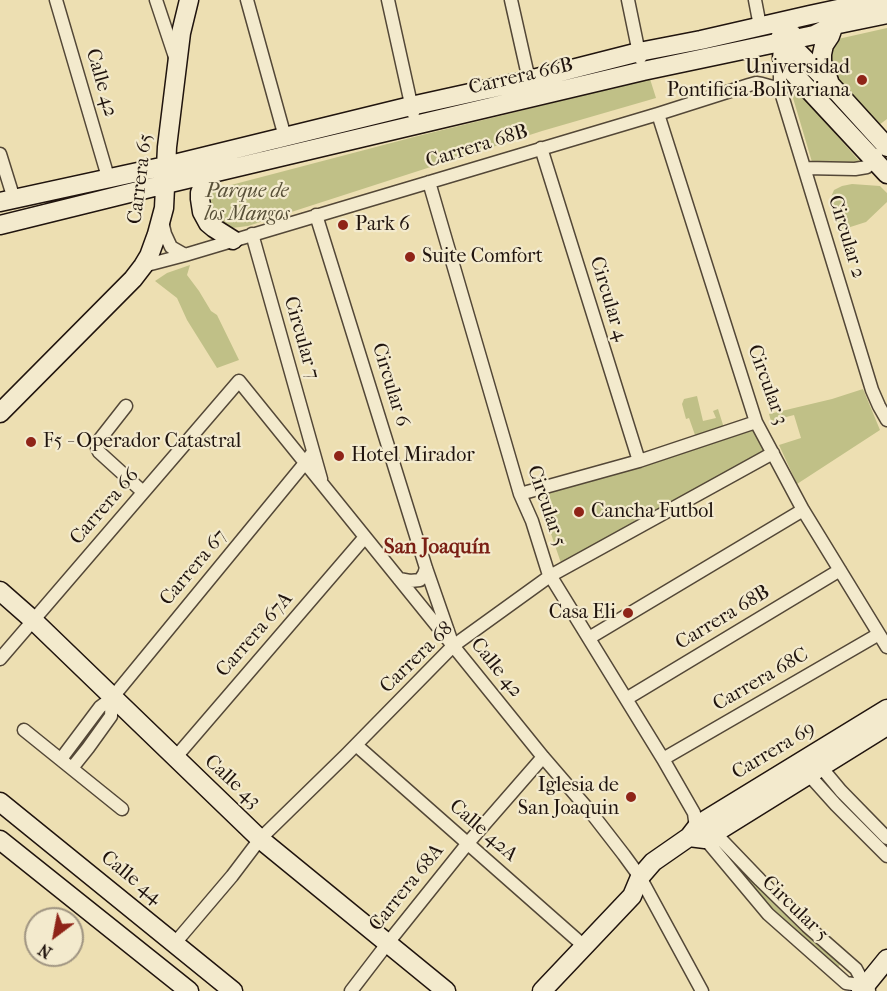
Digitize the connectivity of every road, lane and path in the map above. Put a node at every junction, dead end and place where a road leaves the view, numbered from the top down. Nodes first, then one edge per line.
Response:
1 (56, 0) edge
2 (156, 0) edge
3 (189, 0) edge
4 (247, 0) edge
5 (388, 0) edge
6 (511, 0) edge
7 (628, 0) edge
8 (755, 0) edge
9 (880, 0) edge
10 (860, 2) edge
11 (887, 14) edge
12 (806, 15) junction
13 (834, 25) junction
14 (760, 26) junction
15 (639, 52) junction
16 (784, 54) junction
17 (178, 63) junction
18 (643, 71) junction
19 (529, 80) junction
20 (829, 82) junction
21 (780, 89) junction
22 (411, 106) junction
23 (658, 114) junction
24 (416, 125) junction
25 (285, 136) junction
26 (541, 148) junction
27 (882, 150) edge
28 (0, 154) edge
29 (166, 165) junction
30 (805, 168) junction
31 (887, 174) edge
32 (207, 175) junction
33 (108, 177) junction
34 (429, 182) junction
35 (165, 184) junction
36 (122, 194) junction
37 (7, 201) edge
38 (316, 215) junction
39 (162, 218) junction
40 (0, 225) edge
41 (252, 234) junction
42 (233, 240) junction
43 (184, 255) junction
44 (143, 266) junction
45 (239, 381) joint
46 (126, 406) dead end
47 (0, 413) edge
48 (887, 420) edge
49 (756, 422) junction
50 (313, 452) junction
51 (773, 453) junction
52 (639, 461) junction
53 (305, 464) junction
54 (324, 486) junction
55 (143, 492) junction
56 (520, 494) junction
57 (803, 510) junction
58 (365, 537) junction
59 (426, 568) junction
60 (840, 570) junction
61 (550, 576) junction
62 (399, 579) junction
63 (0, 591) edge
64 (33, 620) junction
65 (879, 634) junction
66 (589, 638) junction
67 (453, 646) junction
68 (887, 647) edge
69 (0, 659) edge
70 (112, 698) junction
71 (626, 699) junction
72 (887, 709) edge
73 (887, 726) edge
74 (24, 729) dead end
75 (356, 745) junction
76 (543, 757) junction
77 (175, 758) junction
78 (61, 759) junction
79 (663, 759) junction
80 (72, 768) junction
81 (815, 771) junction
82 (0, 802) edge
83 (122, 809) dead end
84 (700, 828) junction
85 (887, 838) edge
86 (260, 839) junction
87 (0, 840) edge
88 (468, 843) junction
89 (887, 856) edge
90 (640, 877) junction
91 (175, 943) junction
92 (387, 944) junction
93 (584, 946) junction
94 (887, 959) edge
95 (865, 989) edge
96 (189, 991) edge
97 (233, 991) edge
98 (351, 991) edge
99 (446, 991) edge
100 (542, 991) edge
101 (702, 991) edge

1 - 33 street, Calle 42
2 - 17 street
3 - 17 main road, Carrera 65
4 - 25 street
5 - 22 street
6 - 19 street
7 - 15 street
8 - 14 street
9 - 10 main road, Carrera 66B
10 - 12 main road, Carrera 66B
11 - 13 main road, Carrera 66B
12 - 14 main road, Carrera 66B
12 - 16 main road
13 - 16 main road, Carrera 66B
13 - 20 main road
14 - 15 main road, Carrera 66B
14 - 16 main road
15 - 18 street
15 - 19 main road, Carrera 66B
16 - 18 main road, Carrera 66B
16 - 20 main road
16 - 21 street, Circular 2
16 - 27 main road
17 - 29 main road, Carrera 65
18 - 24 main road, Carrera 66B
19 - 22 main road, Carrera 66B
20 - 27 main road
21 - 23 street, Carrera 68B
21 - 30 street, Circular 2
22 - 24 street
22 - 25 main road, Carrera 66B
23 - 26 street, Carrera 68B
23 - 49 street, Circular 3
24 - 32 main road, Carrera 66B
25 - 29 main road, Carrera 66B
26 - 34 street, Carrera 68B
26 - 52 street, Circular 4
27 - 30 street
27 - 31 main road
28 - 37 street
29 - 33 main road, Carrera 66B
29 - 35 main road, Carrera 65
30 - 48 street, Circular 2
32 - 35 main road, Carrera 66B
32 - 42 main road
33 - 37 main road, Carrera 66B
34 - 38 street, Carrera 68B
34 - 56 street, Circular 5
35 - 36 main road, Carrera 66B
35 - 39 main road, Carrera 65
36 - 39 main road
36 - 40 main road, Carrera 66B
38 - 41 street, Carrera 68B
38 - 59 street, Circular 6
39 - 43 street
39 - 44 main road, Carrera 65
41 - 42 street, Carrera 68B
41 - 50 street, Circular 7
42 - 43 street, Carrera 68B
43 - 44 street, Carrera 68B
44 - 47 main road, Carrera 65
45 - 53 street, Calle 42
45 - 55 street, Carrera 66
46 - 55 street
49 - 51 street, Circular 3
49 - 52 street
50 - 53 street
50 - 54 street, Circular 7
51 - 57 street, Circular 3
51 - 61 street, Carrera 68
52 - 56 street
53 - 54 street, Calle 42
53 - 70 street, Carrera 67
54 - 58 street, Calle 42
55 - 64 street, Carrera 66
56 - 61 street, Circular 5
57 - 60 street, Circular 3
57 - 66 street
58 - 62 street, Calle 42
58 - 77 street, Carrera 67A
59 - 62 street
59 - 67 street, Circular 6
60 - 65 street, Circular 3
60 - 71 street, Carrera 68B
61 - 66 street, Circular 5
61 - 67 street, Carrera 68
62 - 67 street, Calle 42
63 - 64 main road, Calle 43
64 - 69 street, Carrera 66
64 - 70 main road, Calle 43
65 - 68 street, Circular 3
65 - 79 street, Carrera 68C
66 - 71 street, Circular 5
67 - 75 street, Carrera 68
67 - 76 street, Calle 42
70 - 77 main road, Calle 43
70 - 78 street, Carrera 67
70 - 80 street, Carrera 67
71 - 79 street, Circular 5
72 - 84 main road, Carrera 69
73 - 81 main road, Carrera 69
74 - 78 street
75 - 86 street, Carrera 68
75 - 88 street, Calle 42A
76 - 88 street, Carrera 68A
76 - 90 street, Calle 42
77 - 86 main road, Calle 43
78 - 80 street
79 - 84 street, Circular 5
80 - 83 street
81 - 84 main road, Carrera 69
81 - 85 street
81 - 89 street
82 - 91 main road, Calle 44
84 - 90 main road, Carrera 69
84 - 95 street, Circular 5
84 - 95 street, Circular 5
86 - 91 street, Carrera 68
86 - 92 main road, Calle 43
87 - 96 main road
88 - 92 street, Carrera 68A
88 - 93 street, Calle 42A
90 - 93 main road, Carrera 69
90 - 101 street, Calle 42
91 - 97 main road, Calle 44
92 - 98 street, Carrera 68A
92 - 99 main road, Calle 43
93 - 100 main road, Carrera 69
94 - 95 main road

